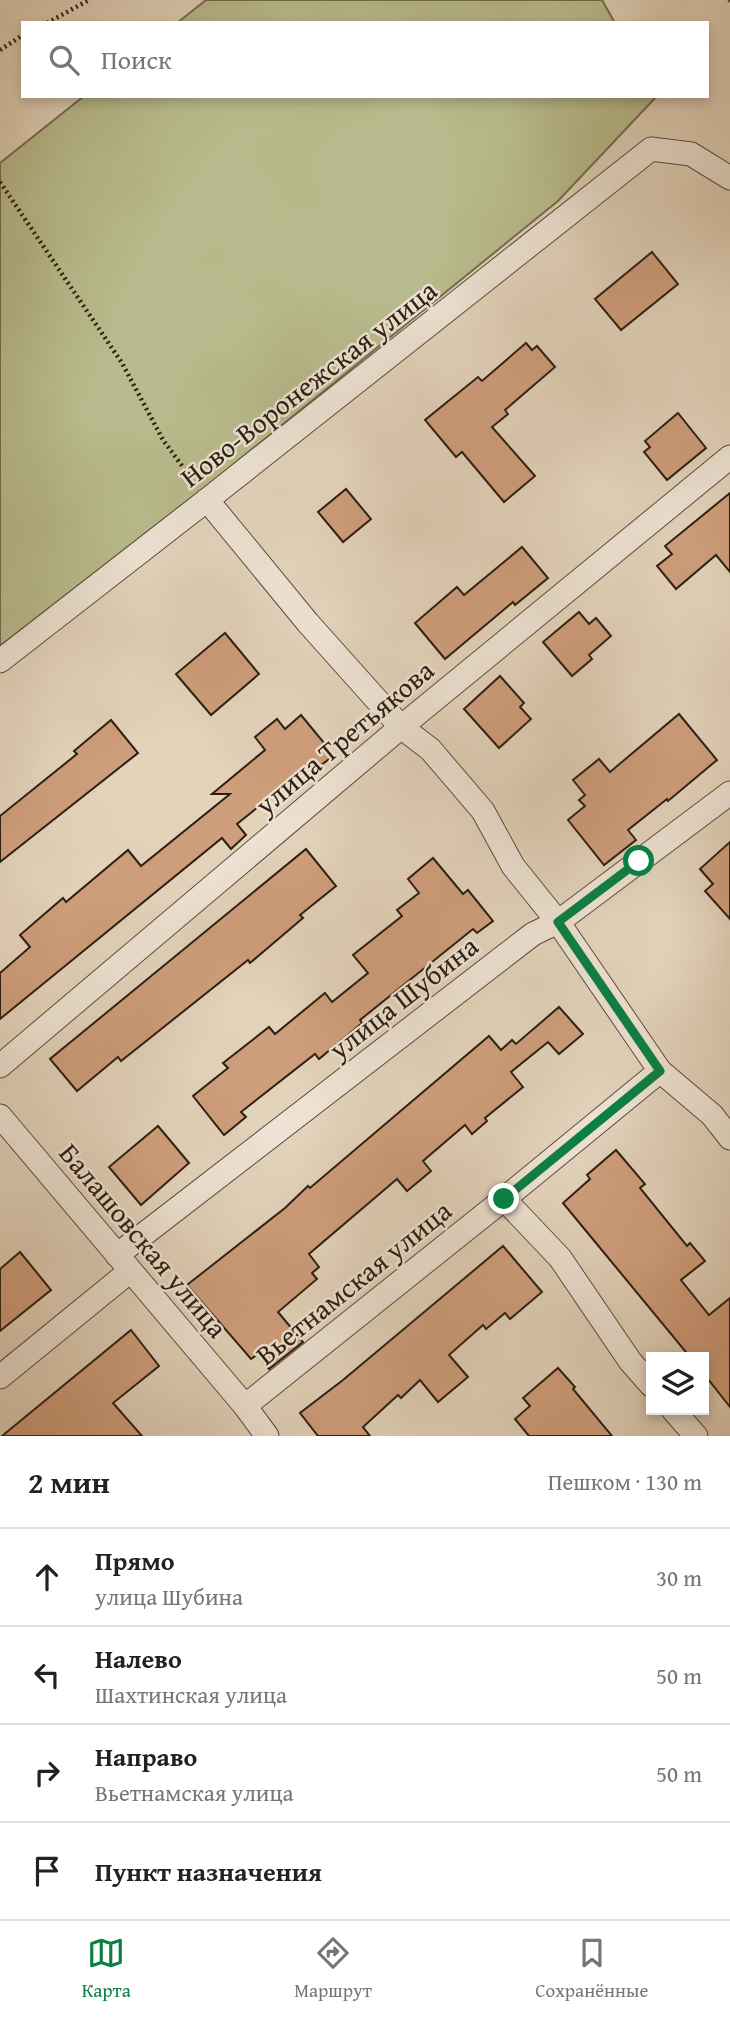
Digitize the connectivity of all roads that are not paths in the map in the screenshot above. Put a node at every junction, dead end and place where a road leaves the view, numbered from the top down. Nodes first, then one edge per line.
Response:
1 (730, 178) edge
2 (730, 457) edge
3 (207, 500) junction
4 (0, 661) edge
5 (401, 727) junction
6 (730, 793) edge
7 (558, 922) junction
8 (0, 1066) edge
9 (660, 1071) junction
10 (721, 1108) edge
11 (4, 1126) edge
12 (730, 1138) edge
13 (504, 1199) junction
14 (124, 1263) junction
15 (0, 1377) edge
16 (646, 1379) edge
17 (245, 1406) junction
18 (677, 1415) edge
19 (267, 1436) edge
20 (696, 1436) edge

1 - 3 street, Ново-Воронежская улица
2 - 5 street, улица Третьякова
3 - 4 street, Ново-Воронежская улица
3 - 5 street
5 - 7 street
5 - 8 street, улица Третьякова
6 - 7 street, улица Шубина
7 - 9 street
7 - 14 street, улица Шубина
9 - 10 street
9 - 13 street, Вьетнамская улица
10 - 12 street
11 - 14 street, Балашовская улица
13 - 16 street
13 - 17 street, Вьетнамская улица
14 - 15 street, улица Шубина
14 - 17 street, Балашовская улица
17 - 19 street, Балашовская улица
18 - 20 street

